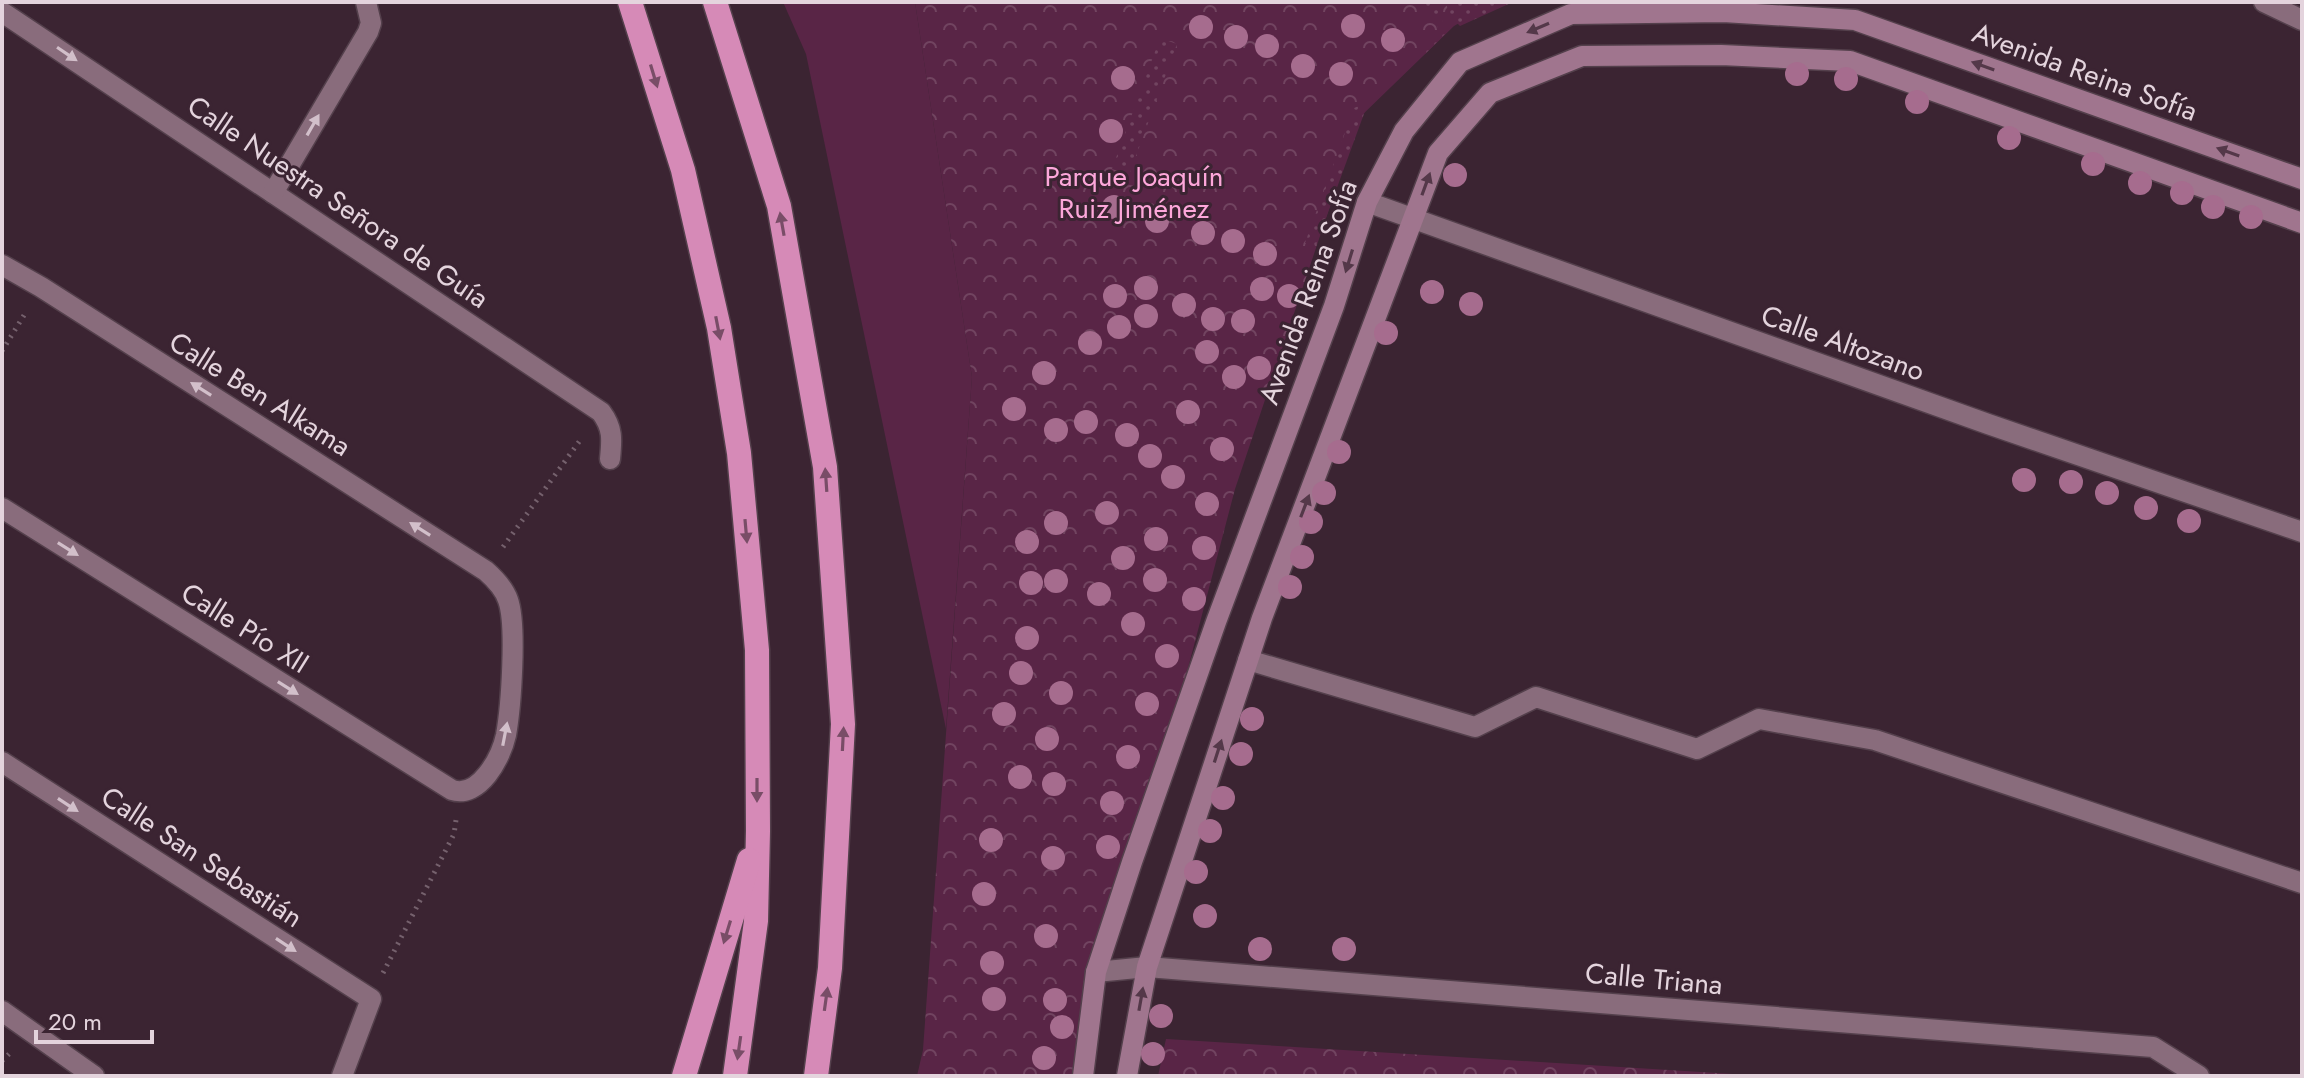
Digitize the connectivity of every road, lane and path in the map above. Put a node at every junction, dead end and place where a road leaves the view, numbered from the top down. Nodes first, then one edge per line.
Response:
1 (366, 2) edge
2 (630, 2) edge
3 (715, 2) edge
4 (2264, 2) edge
5 (2, 12) edge
6 (2302, 20) edge
7 (2302, 179) edge
8 (273, 193) junction
9 (1367, 202) junction
10 (1414, 218) junction
11 (2302, 223) edge
12 (2, 265) edge
13 (11, 337) dead end
14 (2, 351) edge
15 (584, 435) dead end
16 (610, 459) dead end
17 (2, 508) edge
18 (2302, 532) edge
19 (507, 541) dead end
20 (1248, 660) junction
21 (2, 762) edge
22 (460, 793) joint
23 (758, 831) junction
24 (454, 834) dead end
25 (2302, 883) edge
26 (1147, 967) junction
27 (1096, 972) junction
28 (374, 991) junction
29 (2, 1011) edge
30 (94, 1076) edge
31 (342, 1076) edge
32 (684, 1076) edge
33 (735, 1076) edge
34 (816, 1076) edge
35 (1083, 1076) edge
36 (1127, 1076) edge
37 (2199, 1076) edge

8 -> 1 street
2 -> 23 highway
34 -> 3 highway
4 - 6 street
5 -> 8 street, Calle Nuestra Señora de Guía
7 -> 9 street, Avenida Reina Sofía
8 - 16 street, Calle Nuestra Señora de Guía
9 - 10 street, Calle Altozano
9 -> 27 street, Avenida Reina Sofía
10 -> 11 street
10 - 18 street, Calle Altozano
20 -> 10 street
22 -> 12 street, Calle Ben Alkama
13 - 14 path
15 - 19 path
17 -> 22 street, Calle Pío XII
20 - 25 street
26 -> 20 street
21 -> 28 street, Calle San Sebastián
23 -> 32 highway
23 -> 33 highway
24 - 28 path
26 - 27 street, Calle Triana
36 -> 26 street
26 - 37 street, Calle Triana
27 - 35 street, Avenida Reina Sofía
28 - 31 street
29 - 30 street

